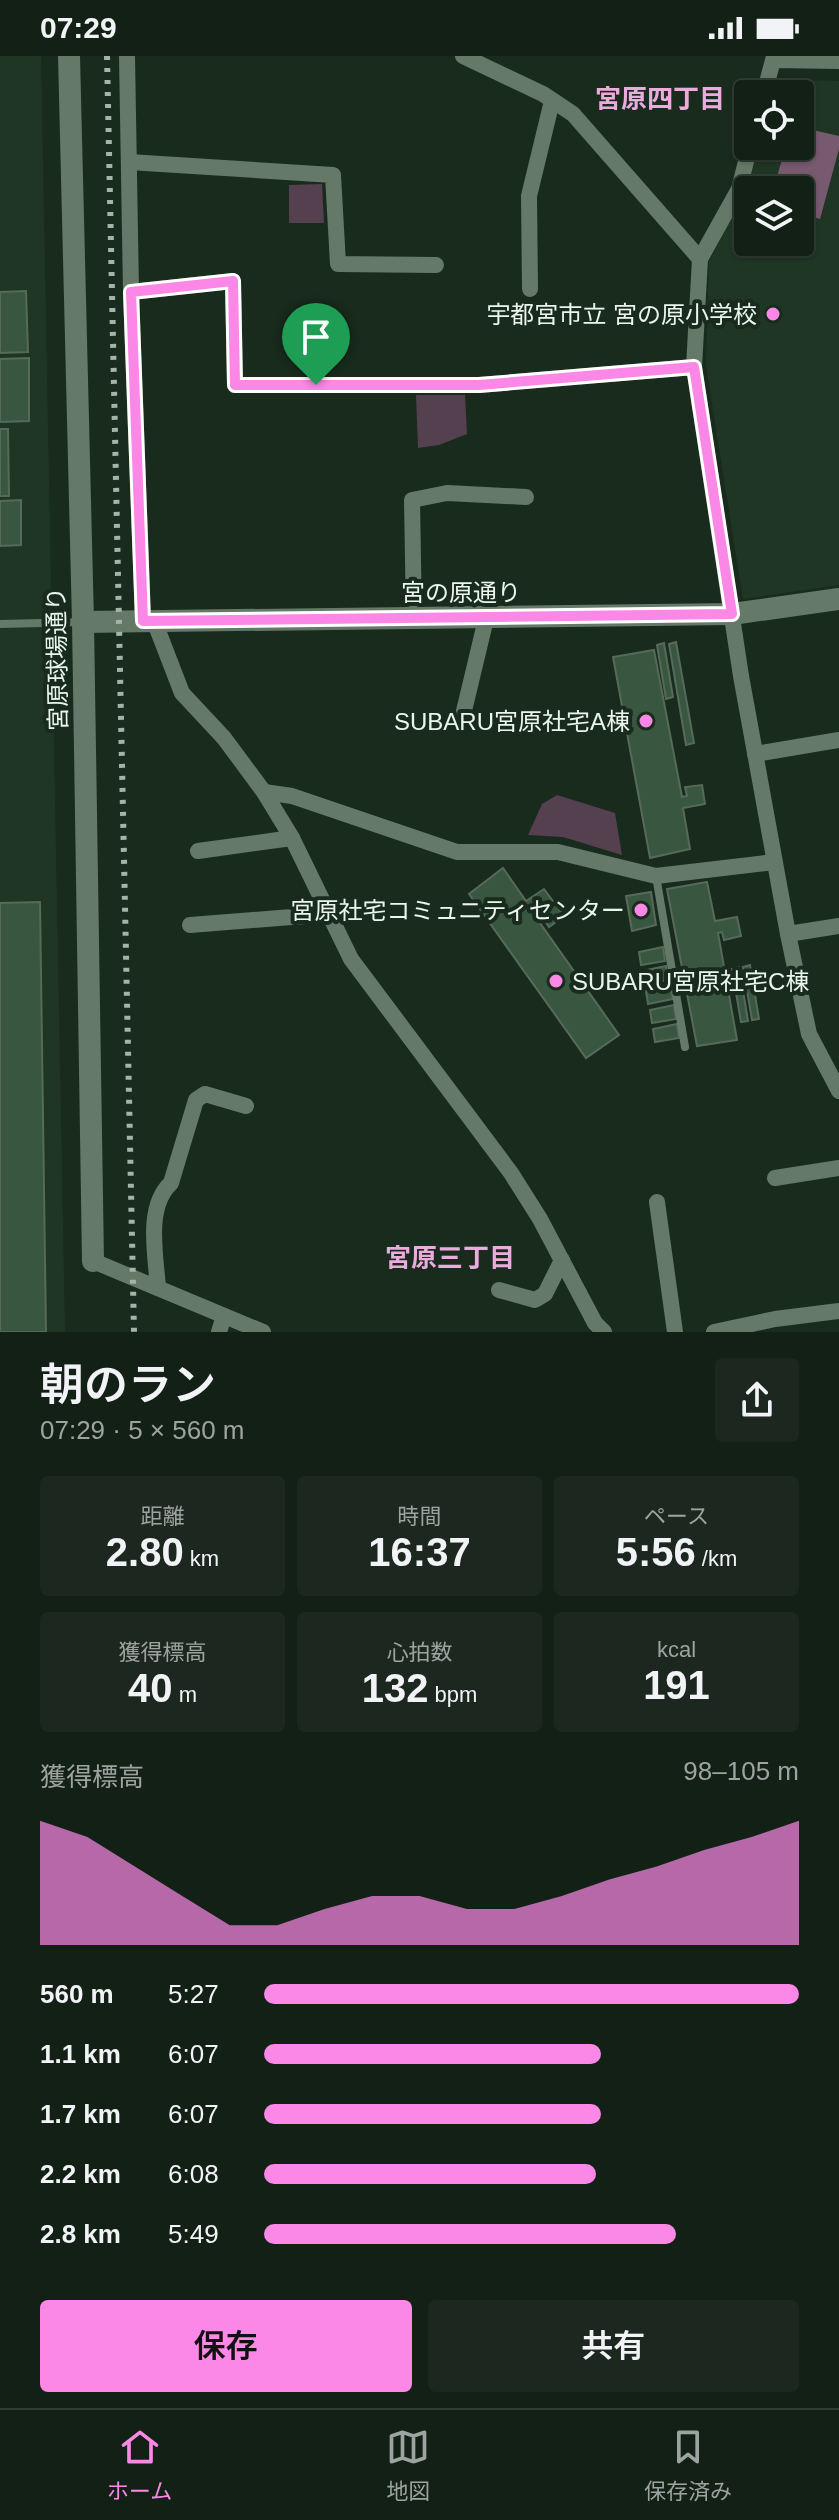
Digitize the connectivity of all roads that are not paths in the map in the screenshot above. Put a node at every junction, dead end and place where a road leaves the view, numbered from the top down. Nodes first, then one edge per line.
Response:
1 (69, 56) edge
2 (127, 56) edge
3 (463, 56) edge
4 (503, 56) edge
5 (817, 58) edge
6 (839, 61) edge
7 (502, 75) junction
8 (768, 80) edge
9 (552, 101) junction
10 (746, 160) edge
11 (129, 162) junction
12 (700, 259) junction
13 (436, 265) dead end
14 (530, 289) dead end
15 (131, 292) junction
16 (694, 367) junction
17 (526, 497) dead end
18 (839, 599) edge
19 (732, 614) junction
20 (414, 619) junction
21 (486, 619) junction
22 (83, 622) junction
23 (149, 622) junction
24 (0, 624) edge
25 (463, 715) dead end
26 (839, 740) edge
27 (755, 754) junction
28 (264, 792) junction
29 (292, 838) junction
30 (198, 851) dead end
31 (774, 862) junction
32 (656, 876) junction
33 (330, 914) junction
34 (190, 925) dead end
35 (839, 926) edge
36 (788, 934) junction
37 (685, 1047) dead end
38 (839, 1091) edge
39 (246, 1106) dead end
40 (839, 1168) edge
41 (775, 1178) dead end
42 (657, 1202) dead end
43 (562, 1260) junction
44 (93, 1261) joint
45 (158, 1288) junction
46 (499, 1290) dead end
47 (839, 1311) edge
48 (222, 1324) edge
49 (776, 1326) edge
50 (263, 1332) edge
51 (604, 1332) edge
52 (675, 1332) edge
53 (714, 1332) edge

1 - 22 street, 宮原球場通り
2 - 11 street
3 - 7 street
4 - 7 street
5 - 6 street
5 - 8 street
7 - 9 street
9 - 12 street
9 - 14 street
10 - 12 street
11 - 13 street
11 - 15 street
12 - 16 street
15 - 16 street
15 - 23 street
16 - 19 street
17 - 20 street
18 - 19 street, 宮の原通り
19 - 21 street, 宮の原通り
19 - 27 street
20 - 21 street, 宮の原通り
20 - 23 street, 宮の原通り
21 - 25 street
22 - 23 street, 宮の原通り
22 - 24 lane
22 - 44 street, 宮原球場通り
23 - 28 street
26 - 27 street
27 - 31 street
28 - 29 street
28 - 32 street
29 - 30 street
29 - 33 street
31 - 32 street
31 - 36 street
32 - 37 lane
33 - 34 street
33 - 43 street
35 - 36 street
36 - 38 street
39 - 45 street
40 - 41 street
42 - 52 street
43 - 46 street
43 - 51 street
44 - 45 street
45 - 48 street
47 - 49 street
48 - 50 street
49 - 53 street

